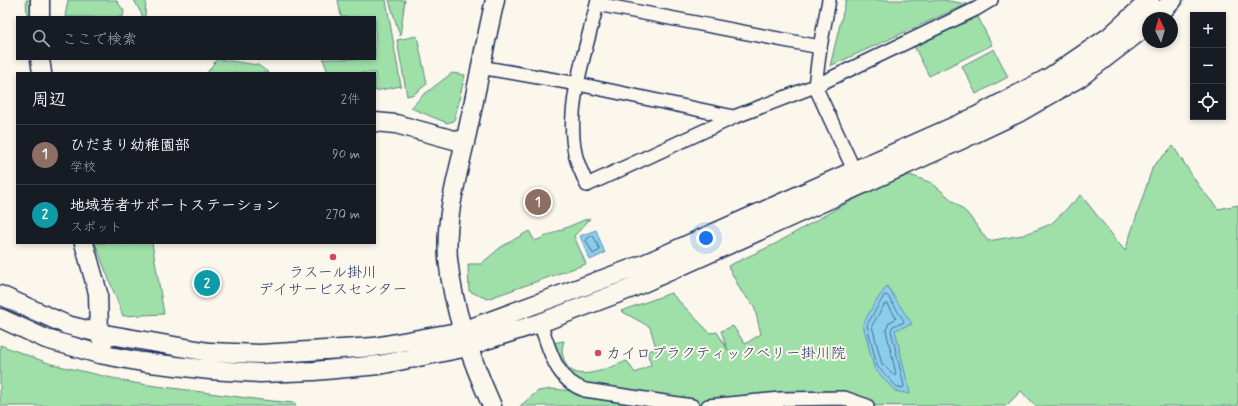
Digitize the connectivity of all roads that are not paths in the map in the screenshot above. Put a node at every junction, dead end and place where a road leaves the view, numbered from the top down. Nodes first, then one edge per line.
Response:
1 (40, 0) edge
2 (495, 0) edge
3 (829, 0) edge
4 (990, 0) edge
5 (1150, 0) edge
6 (1173, 0) edge
7 (597, 2) edge
8 (1161, 12) edge
9 (40, 16) edge
10 (1142, 30) edge
11 (820, 46) junction
12 (40, 60) edge
13 (480, 67) junction
14 (42, 72) edge
15 (578, 84) junction
16 (815, 86) junction
17 (734, 117) junction
18 (376, 122) edge
19 (465, 143) junction
20 (854, 170) junction
21 (84, 244) edge
22 (0, 295) edge
23 (0, 318) edge
24 (540, 323) junction
25 (99, 334) junction
26 (465, 339) junction
27 (69, 347) junction
28 (231, 371) junction
29 (778, 403) edge
30 (492, 406) edge
31 (692, 406) edge
32 (708, 406) edge
33 (867, 406) edge

1 - 9 street
2 - 13 street
3 - 11 street
4 - 16 street
5 - 20 street
6 - 8 street
7 - 11 street
7 - 15 street
10 - 24 street
11 - 16 street
12 - 14 street
13 - 15 street
13 - 19 street
15 - 17 street
15 - 17 street
16 - 17 street
16 - 20 street
18 - 19 street
19 - 26 street
20 - 26 street
21 - 25 street
22 - 25 street
23 - 27 street
24 - 26 street
24 - 31 street
25 - 26 street
25 - 27 street
25 - 28 street
26 - 28 street
26 - 30 street
27 - 28 street
29 - 32 street
29 - 33 street

